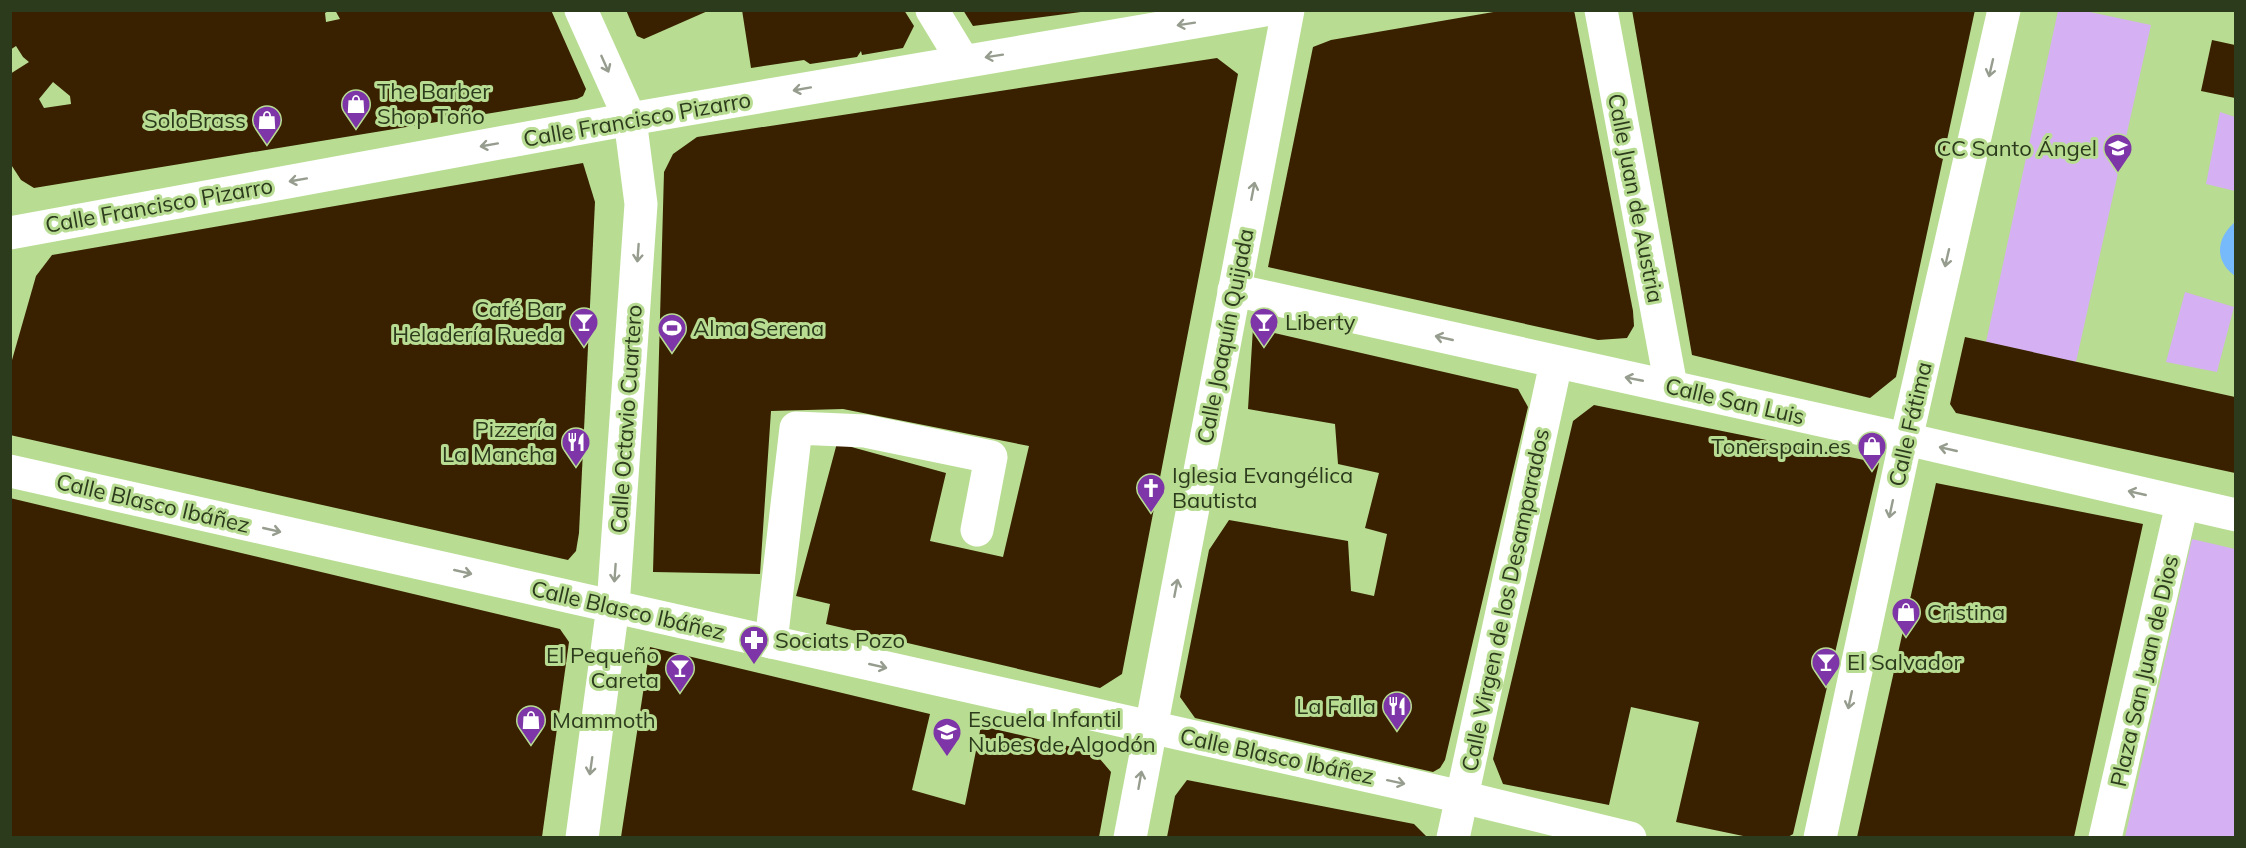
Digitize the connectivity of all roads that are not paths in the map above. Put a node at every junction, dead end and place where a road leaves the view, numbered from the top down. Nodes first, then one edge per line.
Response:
1 (581, 10) edge
2 (932, 10) edge
3 (1265, 10) edge
4 (1288, 10) edge
5 (1601, 10) edge
6 (2004, 10) edge
7 (963, 61) junction
8 (630, 119) junction
9 (10, 233) edge
10 (1234, 290) junction
11 (1556, 363) junction
12 (1671, 387) junction
13 (1906, 439) junction
14 (10, 471) edge
15 (2182, 504) junction
16 (2235, 515) edge
17 (977, 530) dead end
18 (613, 606) junction
19 (771, 642) junction
20 (1149, 728) junction
21 (1462, 797) junction
22 (582, 837) edge
23 (1130, 837) edge
24 (1453, 837) edge
25 (1630, 837) edge
26 (1820, 837) edge
27 (2105, 837) edge

1 -> 8 street, Calle Octavio Cuartero
2 - 7 street
3 -> 7 street, Calle Francisco Pizarro
10 -> 4 street, Calle Joaquín Quijada
5 - 12 street, Calle Juan de Austria
6 -> 13 street, Calle Fátima
7 -> 8 street, Calle Francisco Pizarro
8 -> 9 street, Calle Francisco Pizarro
8 -> 18 street, Calle Octavio Cuartero
11 -> 10 street, Calle San Luis
20 -> 10 street, Calle Joaquín Quijada
12 -> 11 street, Calle San Luis
11 - 21 street, Calle Virgen de los Desamparados
12 - 13 street, Calle San Luis
15 -> 13 street, Calle San Luis
13 -> 26 street, Calle Fátima
14 -> 18 street, Calle Blasco Ibáñez
15 - 16 street, Calle San Luis
15 - 27 street, Plaza San Juan de Dios
17 - 19 street
18 - 19 street, Calle Blasco Ibáñez
18 -> 22 street, Calle Octavio Cuartero
19 -> 20 street, Calle Blasco Ibáñez
20 -> 21 street, Calle Blasco Ibáñez
23 -> 20 street, Calle Joaquín Quijada
21 - 24 street, Calle Virgen de los Desamparados
21 - 25 street, Calle Blasco Ibáñez

